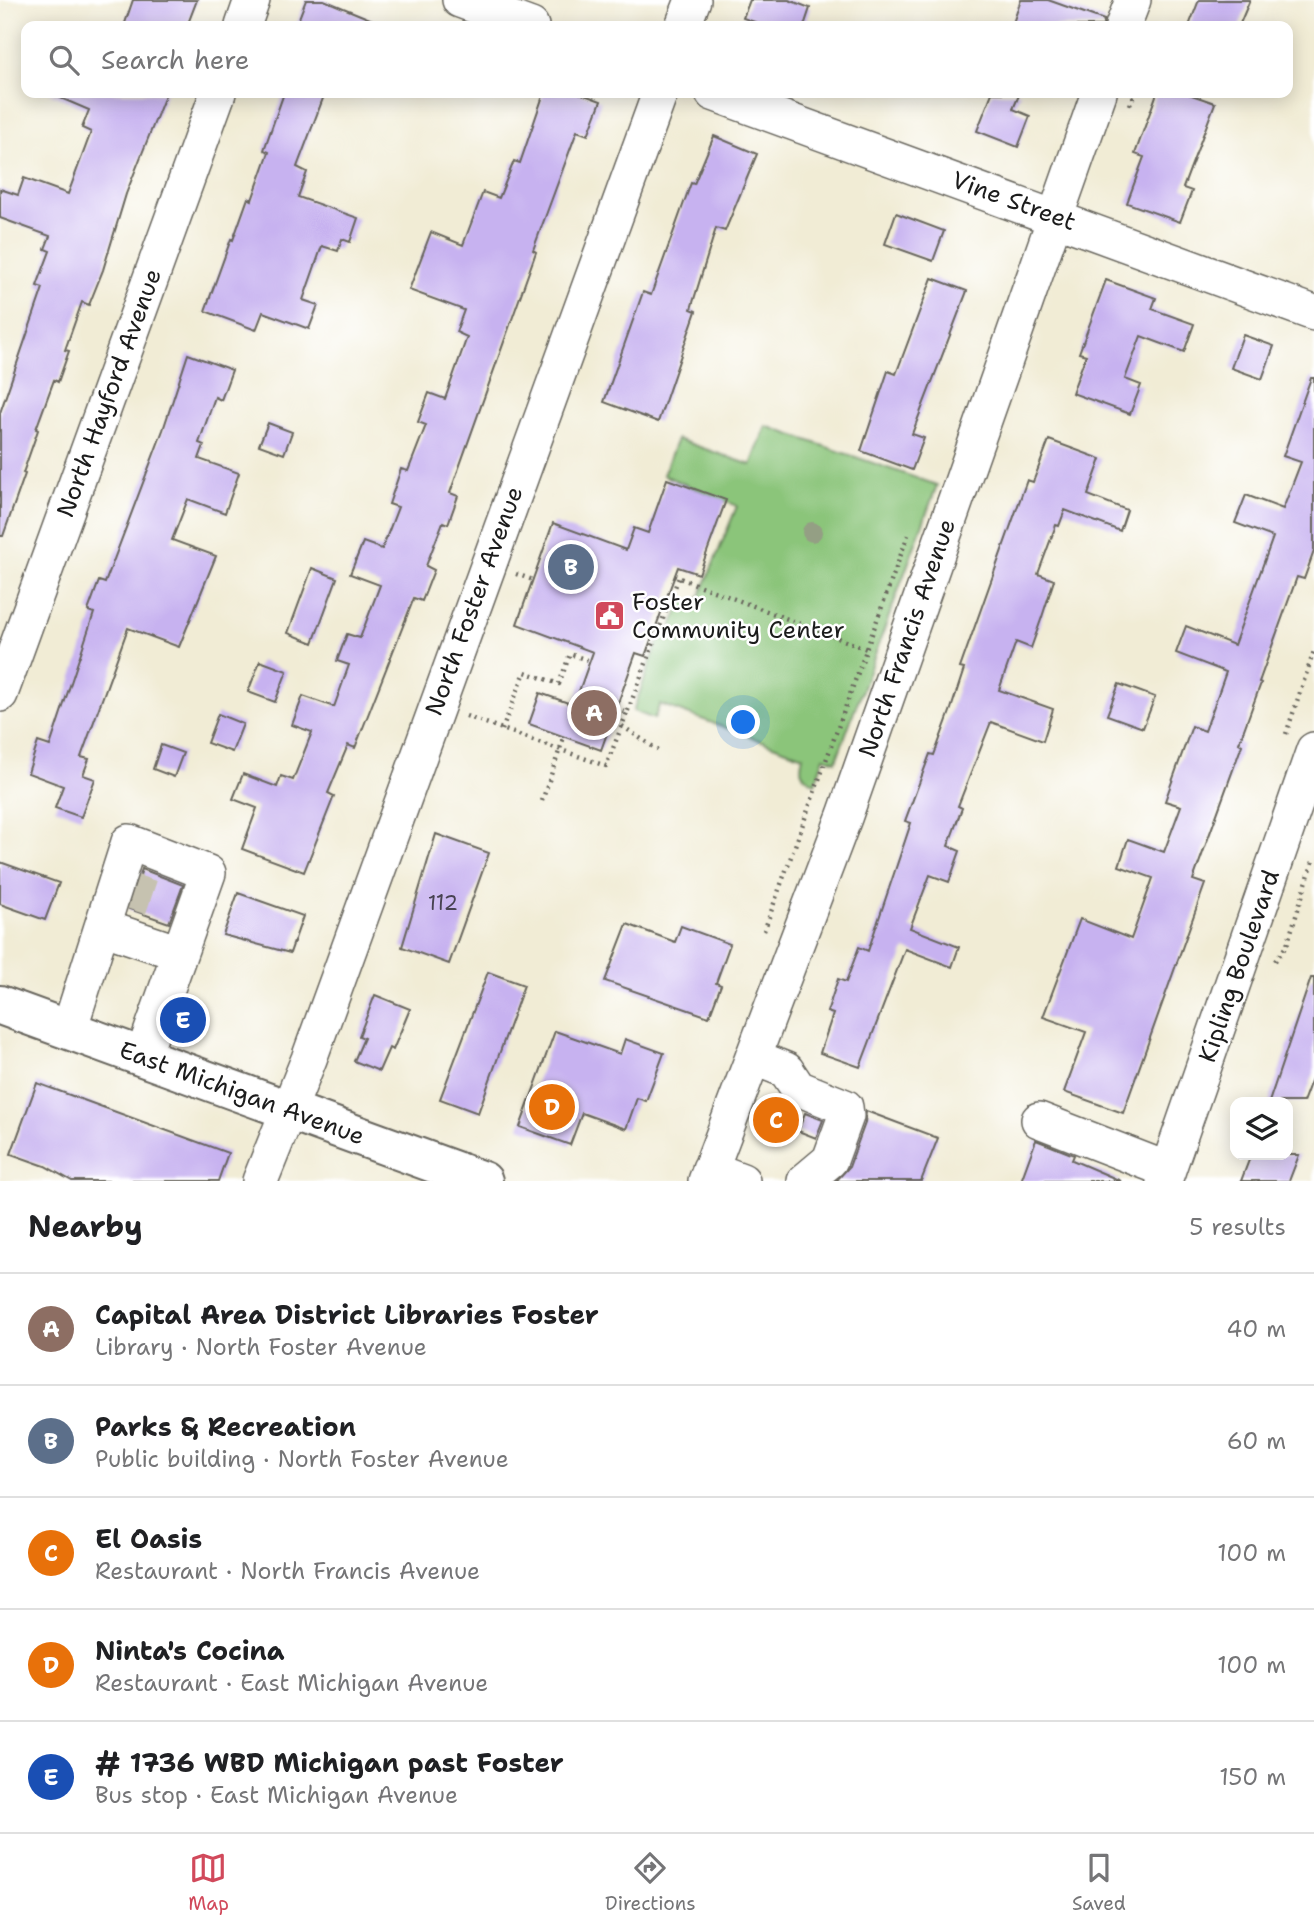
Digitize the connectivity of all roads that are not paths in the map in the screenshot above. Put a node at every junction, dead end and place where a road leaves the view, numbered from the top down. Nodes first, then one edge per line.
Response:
1 (252, 0) edge
2 (460, 0) edge
3 (693, 0) edge
4 (1133, 0) edge
5 (245, 21) edge
6 (517, 21) edge
7 (685, 21) edge
8 (1125, 21) edge
9 (216, 98) edge
10 (658, 98) edge
11 (727, 98) edge
12 (1097, 98) edge
13 (1054, 216) junction
14 (1314, 313) edge
15 (0, 694) edge
16 (1314, 750) edge
17 (117, 923) junction
18 (179, 953) junction
19 (0, 1005) edge
20 (69, 1030) junction
21 (143, 1056) junction
22 (753, 1057) junction
23 (288, 1109) junction
24 (1039, 1120) dead end
25 (1166, 1175) edge
26 (461, 1177) edge
27 (719, 1177) edge
28 (260, 1181) edge
29 (805, 1181) edge

1 - 5 street
2 - 6 street
3 - 7 street
4 - 8 street
9 - 15 street, North Hayford Avenue
10 - 23 street, North Foster Avenue
11 - 13 street, Vine Street
12 - 13 street, North Francis Avenue
13 - 14 street, Vine Street
13 - 22 street, North Francis Avenue
16 - 25 street, Kipling Boulevard
17 - 18 street
17 - 18 street
17 - 20 street
18 - 21 street
19 - 20 main road, East Michigan Avenue
20 - 21 main road, East Michigan Avenue
21 - 23 main road, East Michigan Avenue
22 - 27 street, North Francis Avenue
22 - 29 street
23 - 26 main road, East Michigan Avenue
23 - 28 street, North Foster Avenue
24 - 25 street

